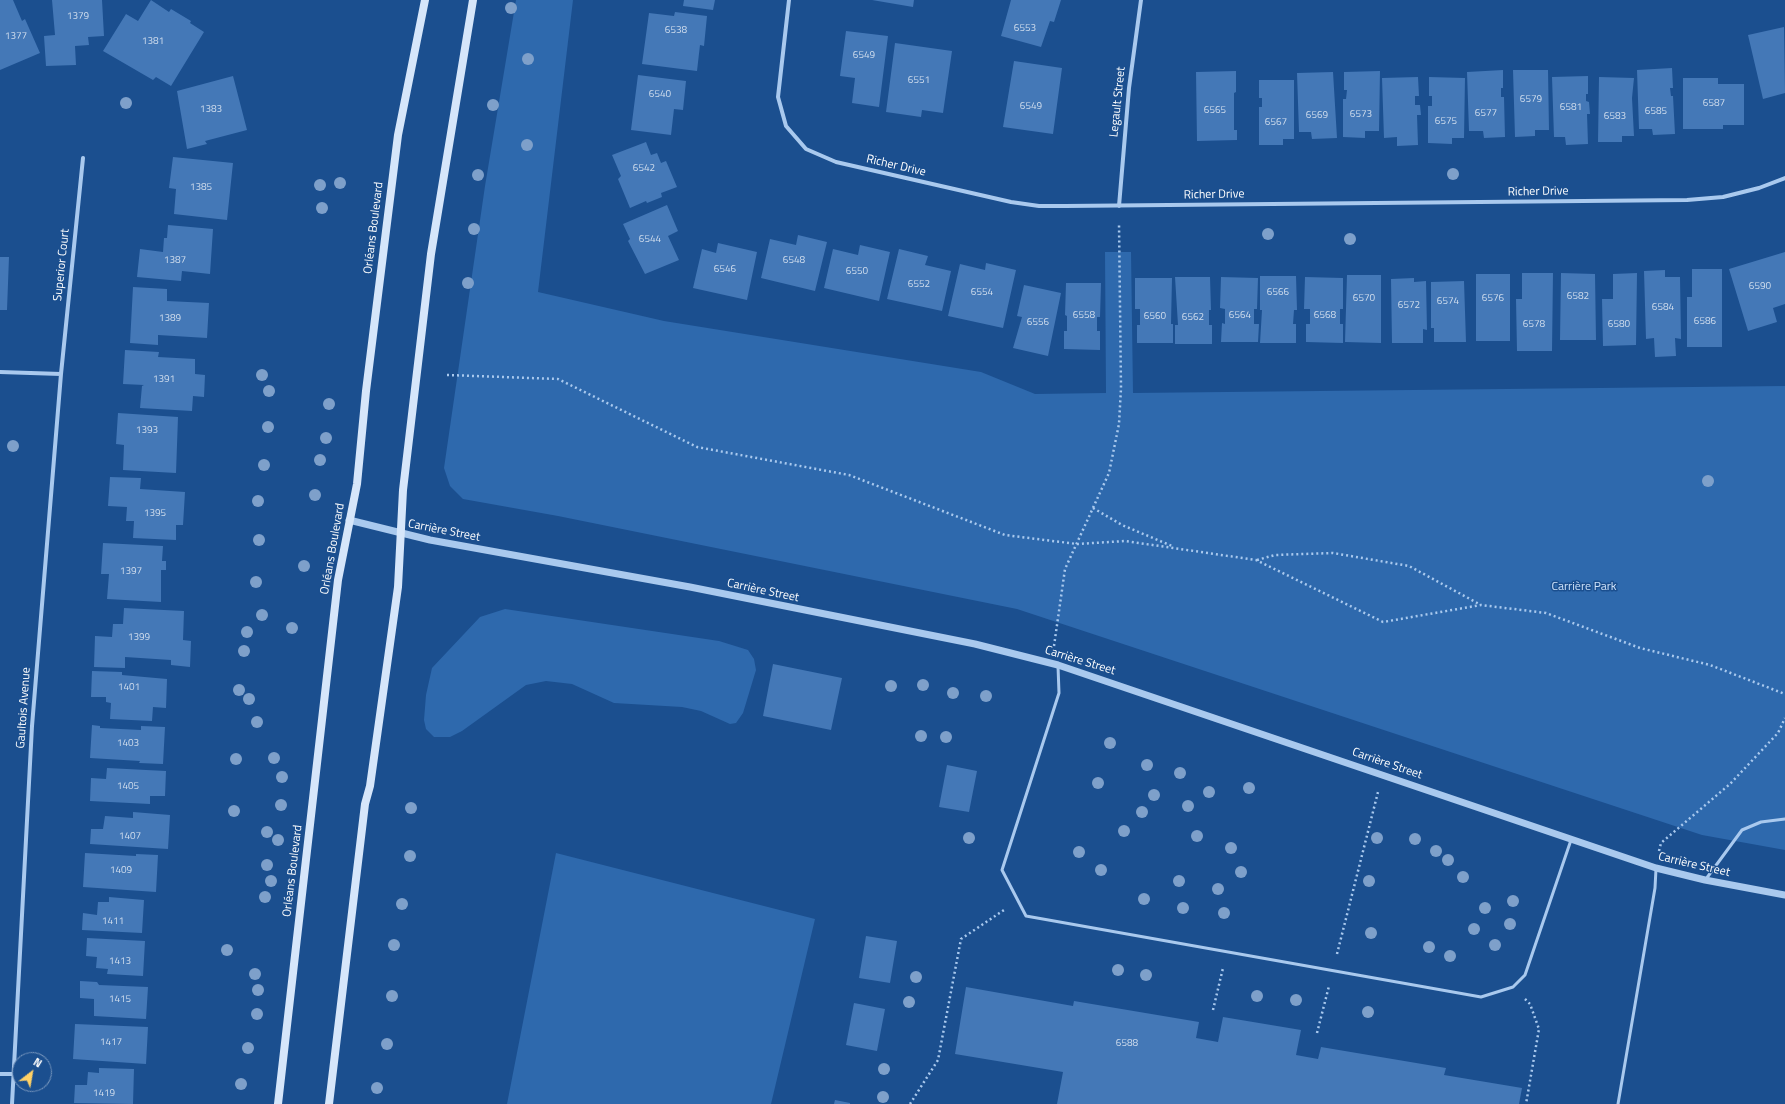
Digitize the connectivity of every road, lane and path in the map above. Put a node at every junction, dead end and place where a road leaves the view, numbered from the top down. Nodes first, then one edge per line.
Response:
1 (425, 0) edge
2 (473, 0) edge
3 (789, 0) edge
4 (1141, 0) edge
5 (83, 158) dead end
6 (1785, 178) edge
7 (1119, 206) junction
8 (0, 372) edge
9 (61, 374) junction
10 (446, 375) dead end
11 (1093, 508) junction
12 (349, 520) junction
13 (401, 534) junction
14 (1077, 544) junction
15 (1177, 547) junction
16 (1256, 560) junction
17 (1481, 605) junction
18 (1050, 663) junction
19 (1058, 664) junction
20 (1785, 694) edge
21 (1785, 718) edge
22 (1383, 774) junction
23 (1785, 820) edge
24 (1572, 840) junction
25 (1656, 868) junction
26 (1705, 880) junction
27 (1785, 895) edge
28 (1018, 901) junction
29 (1226, 952) junction
30 (1333, 971) junction
31 (1513, 987) junction
32 (1213, 1010) dead end
33 (1318, 1033) dead end
34 (14, 1052) edge
35 (0, 1074) edge
36 (12, 1074) edge
37 (12, 1092) edge
38 (12, 1104) edge
39 (278, 1104) edge
40 (329, 1104) edge
41 (910, 1104) edge
42 (1526, 1104) edge
43 (1618, 1104) edge

1 - 12 main road, Orléans Boulevard
2 - 13 main road
3 - 7 street, Richer Drive
4 - 7 street, Legault Street
5 - 9 street, Superior Court
6 - 7 street, Richer Drive
7 - 11 path
8 - 9 street
9 - 34 street, Gaultois Avenue
10 - 14 path
11 - 14 path
11 - 15 path
12 - 13 street, Carrière Street
12 - 39 main road, Orléans Boulevard
13 - 18 street, Carrière Street
13 - 40 main road
14 - 15 path
14 - 18 path
15 - 16 path
16 - 17 path
16 - 17 path
17 - 20 path
18 - 19 street, Carrière Street
19 - 22 street, Carrière Street
19 - 28 lane
21 - 25 path
22 - 24 street, Carrière Street
22 - 30 path
23 - 26 lane
24 - 25 street, Carrière Street
24 - 31 lane
25 - 26 street, Carrière Street
25 - 43 lane
26 - 27 street, Carrière Street
28 - 29 lane
28 - 41 path
29 - 30 lane
29 - 32 path
30 - 31 lane
30 - 33 path
31 - 42 path
35 - 36 street
37 - 38 street, Gaultois Avenue

